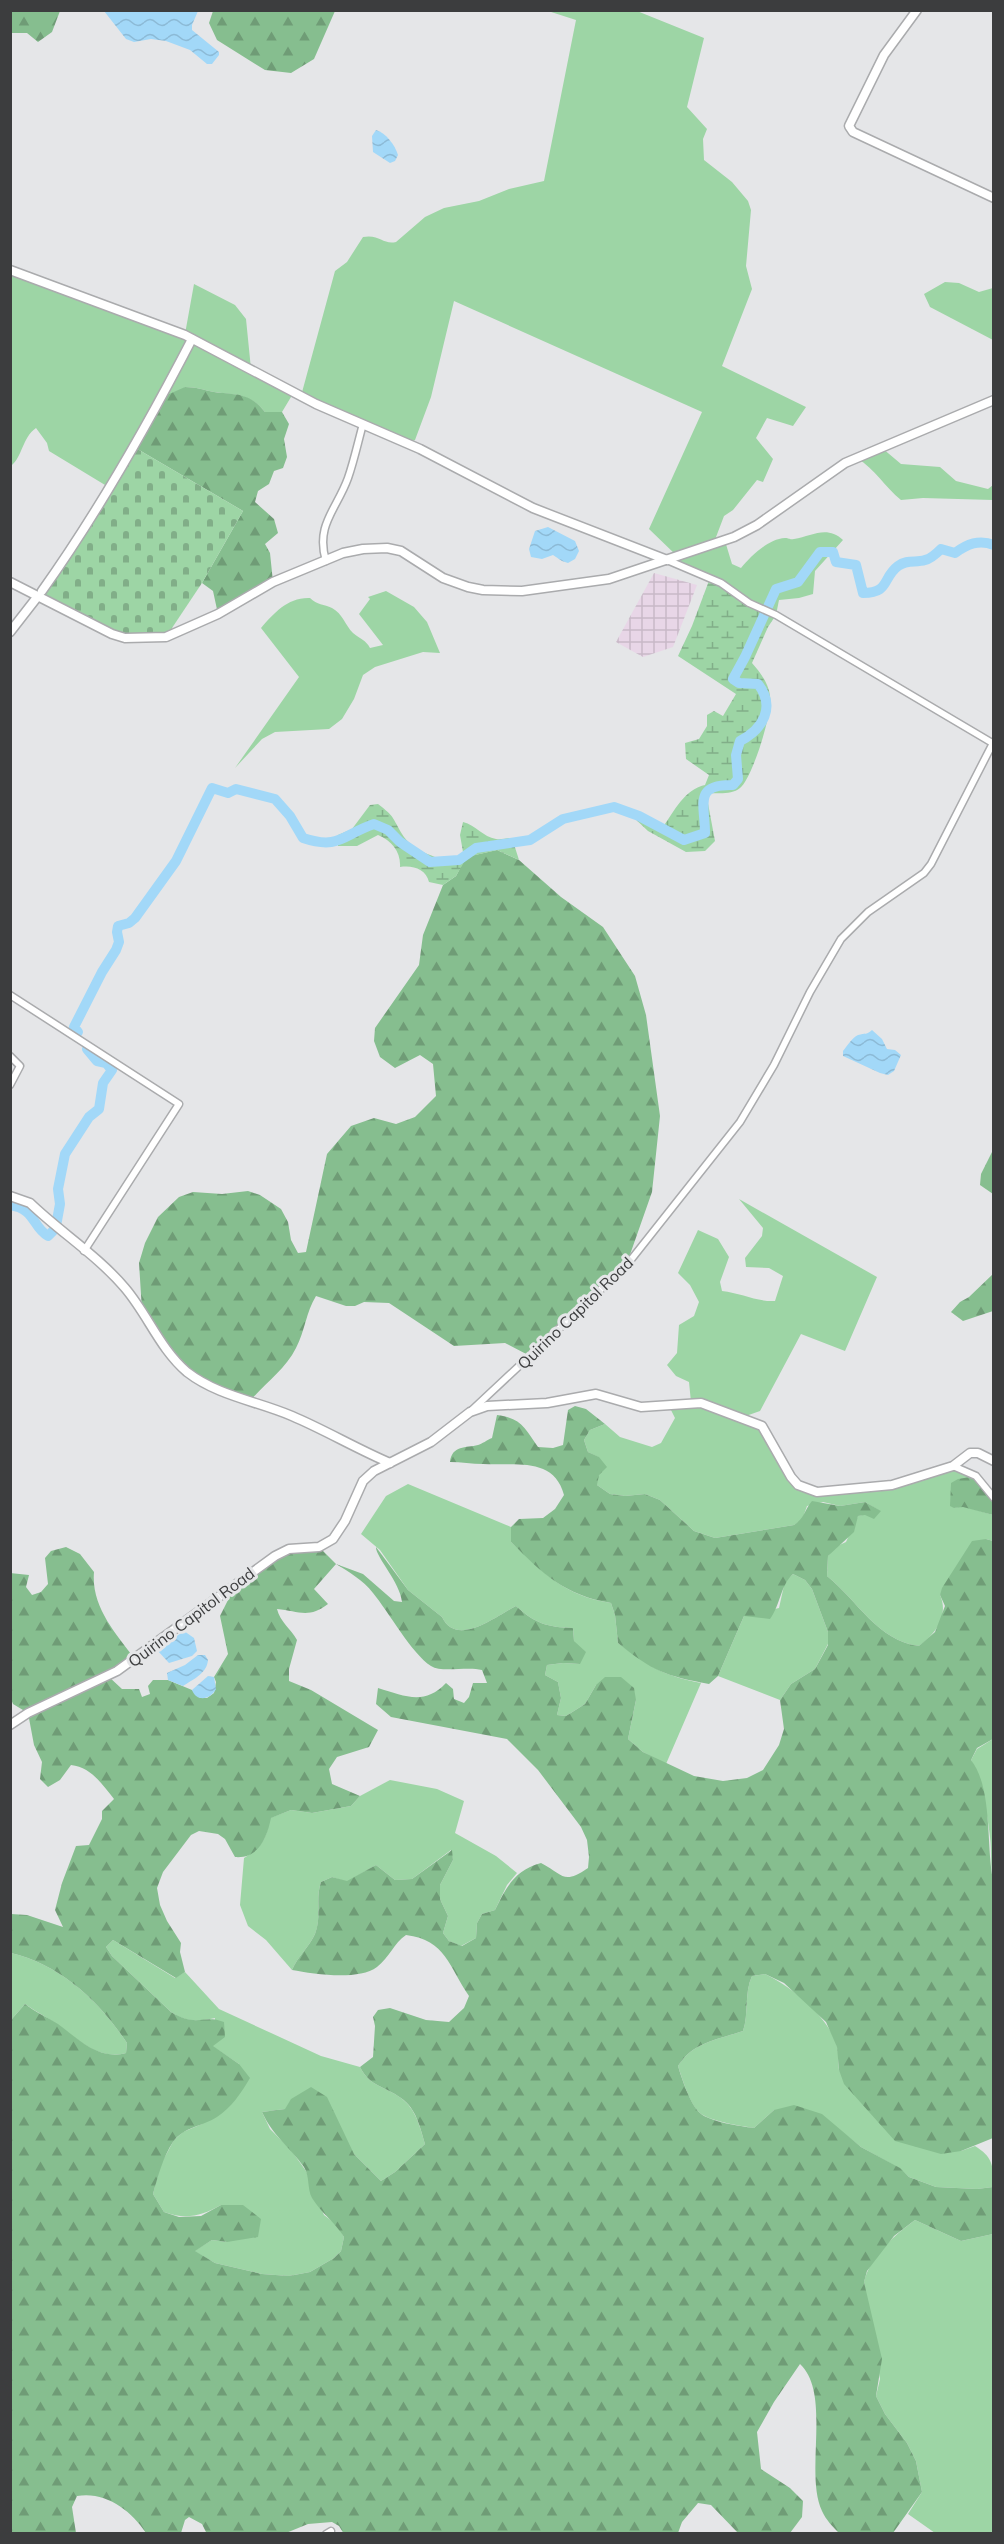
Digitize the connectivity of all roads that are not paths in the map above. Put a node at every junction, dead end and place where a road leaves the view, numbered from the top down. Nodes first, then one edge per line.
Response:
1 (917, 10) edge
2 (993, 198) edge
3 (10, 270) edge
4 (192, 339) junction
5 (993, 400) edge
6 (363, 424) junction
7 (667, 560) junction
8 (326, 561) junction
9 (10, 582) edge
10 (40, 593) junction
11 (10, 632) edge
12 (993, 744) edge
13 (10, 995) edge
14 (10, 1056) edge
15 (10, 1085) edge
16 (10, 1196) edge
17 (84, 1251) junction
18 (470, 1412) junction
19 (993, 1461) edge
20 (390, 1462) junction
21 (953, 1466) junction
22 (993, 1498) edge
23 (10, 1725) edge

1 - 2 street
3 - 4 street
4 - 6 street
4 - 10 street
5 - 7 street
6 - 7 street
6 - 8 street
7 - 8 street
7 - 12 street
8 - 10 street
9 - 10 street
10 - 11 street
12 - 18 street, Quirino Capitol Road
13 - 17 street
14 - 15 street
16 - 17 street
17 - 20 street
18 - 20 street, Quirino Capitol Road
18 - 21 street
19 - 21 street
20 - 23 street, Quirino Capitol Road
21 - 22 street

